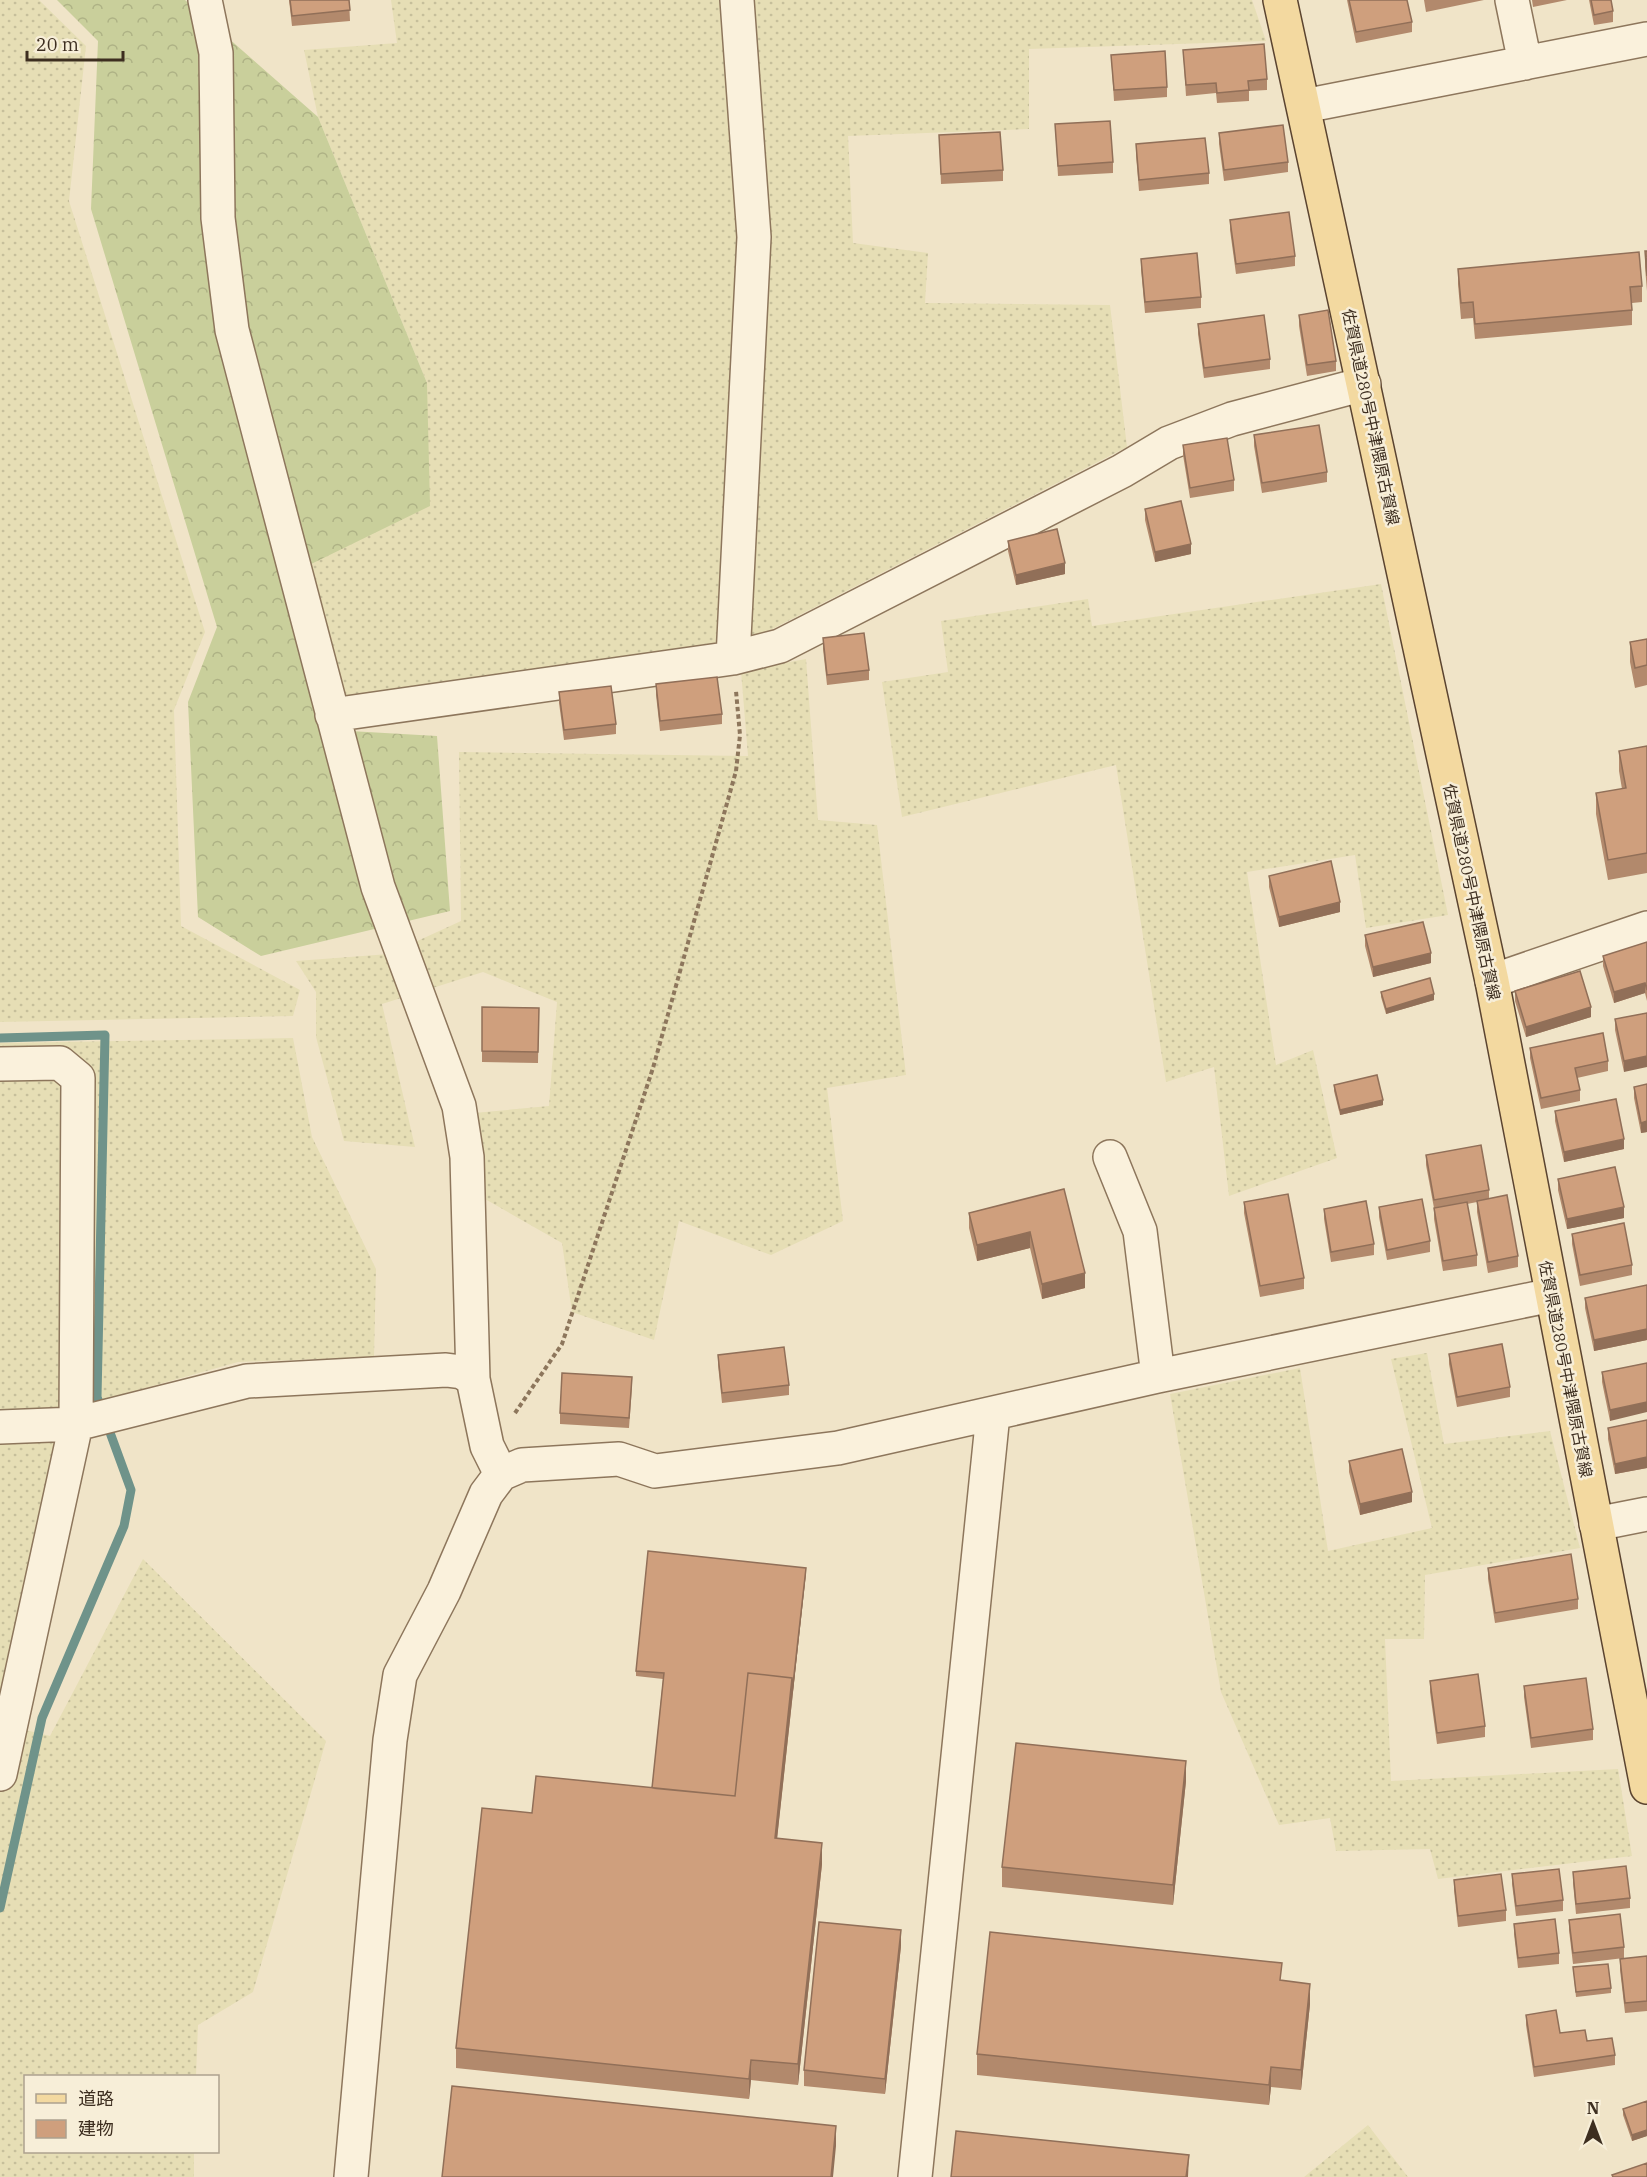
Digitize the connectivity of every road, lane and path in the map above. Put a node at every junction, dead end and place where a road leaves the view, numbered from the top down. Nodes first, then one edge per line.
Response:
1 (206, 0) edge
2 (737, 0) edge
3 (1280, 0) edge
4 (1512, 0) edge
5 (1647, 39) edge
6 (1526, 63) junction
7 (1304, 106) junction
8 (1364, 384) junction
9 (733, 658) junction
10 (332, 715) junction
11 (1647, 928) edge
12 (1492, 981) junction
13 (0, 1064) edge
14 (1110, 1157) dead end
15 (1552, 1295) junction
16 (1158, 1376) junction
17 (473, 1379) junction
18 (993, 1414) junction
19 (513, 1416) dead end
20 (76, 1424) junction
21 (0, 1427) edge
22 (501, 1474) junction
23 (1647, 1514) edge
24 (1596, 1524) junction
25 (0, 1774) edge
26 (1647, 1787) edge
27 (351, 2177) edge
28 (915, 2177) edge

1 - 10 street
2 - 9 street
3 - 7 main road, 佐賀県道280号中津隈原古賀線
4 - 6 street
5 - 6 street
6 - 7 street
7 - 8 main road, 佐賀県道280号中津隈原古賀線
8 - 9 street
8 - 12 main road, 佐賀県道280号中津隈原古賀線
9 - 10 street
9 - 19 path
10 - 17 street
11 - 12 street
12 - 15 main road, 佐賀県道280号中津隈原古賀線
13 - 20 street
14 - 16 street
15 - 16 street
15 - 24 main road, 佐賀県道280号中津隈原古賀線
16 - 18 street
17 - 20 street
17 - 22 street
18 - 22 street
18 - 28 street
20 - 21 street
20 - 25 street
22 - 27 street
23 - 24 street
24 - 26 main road, 佐賀県道280号中津隈原古賀線

